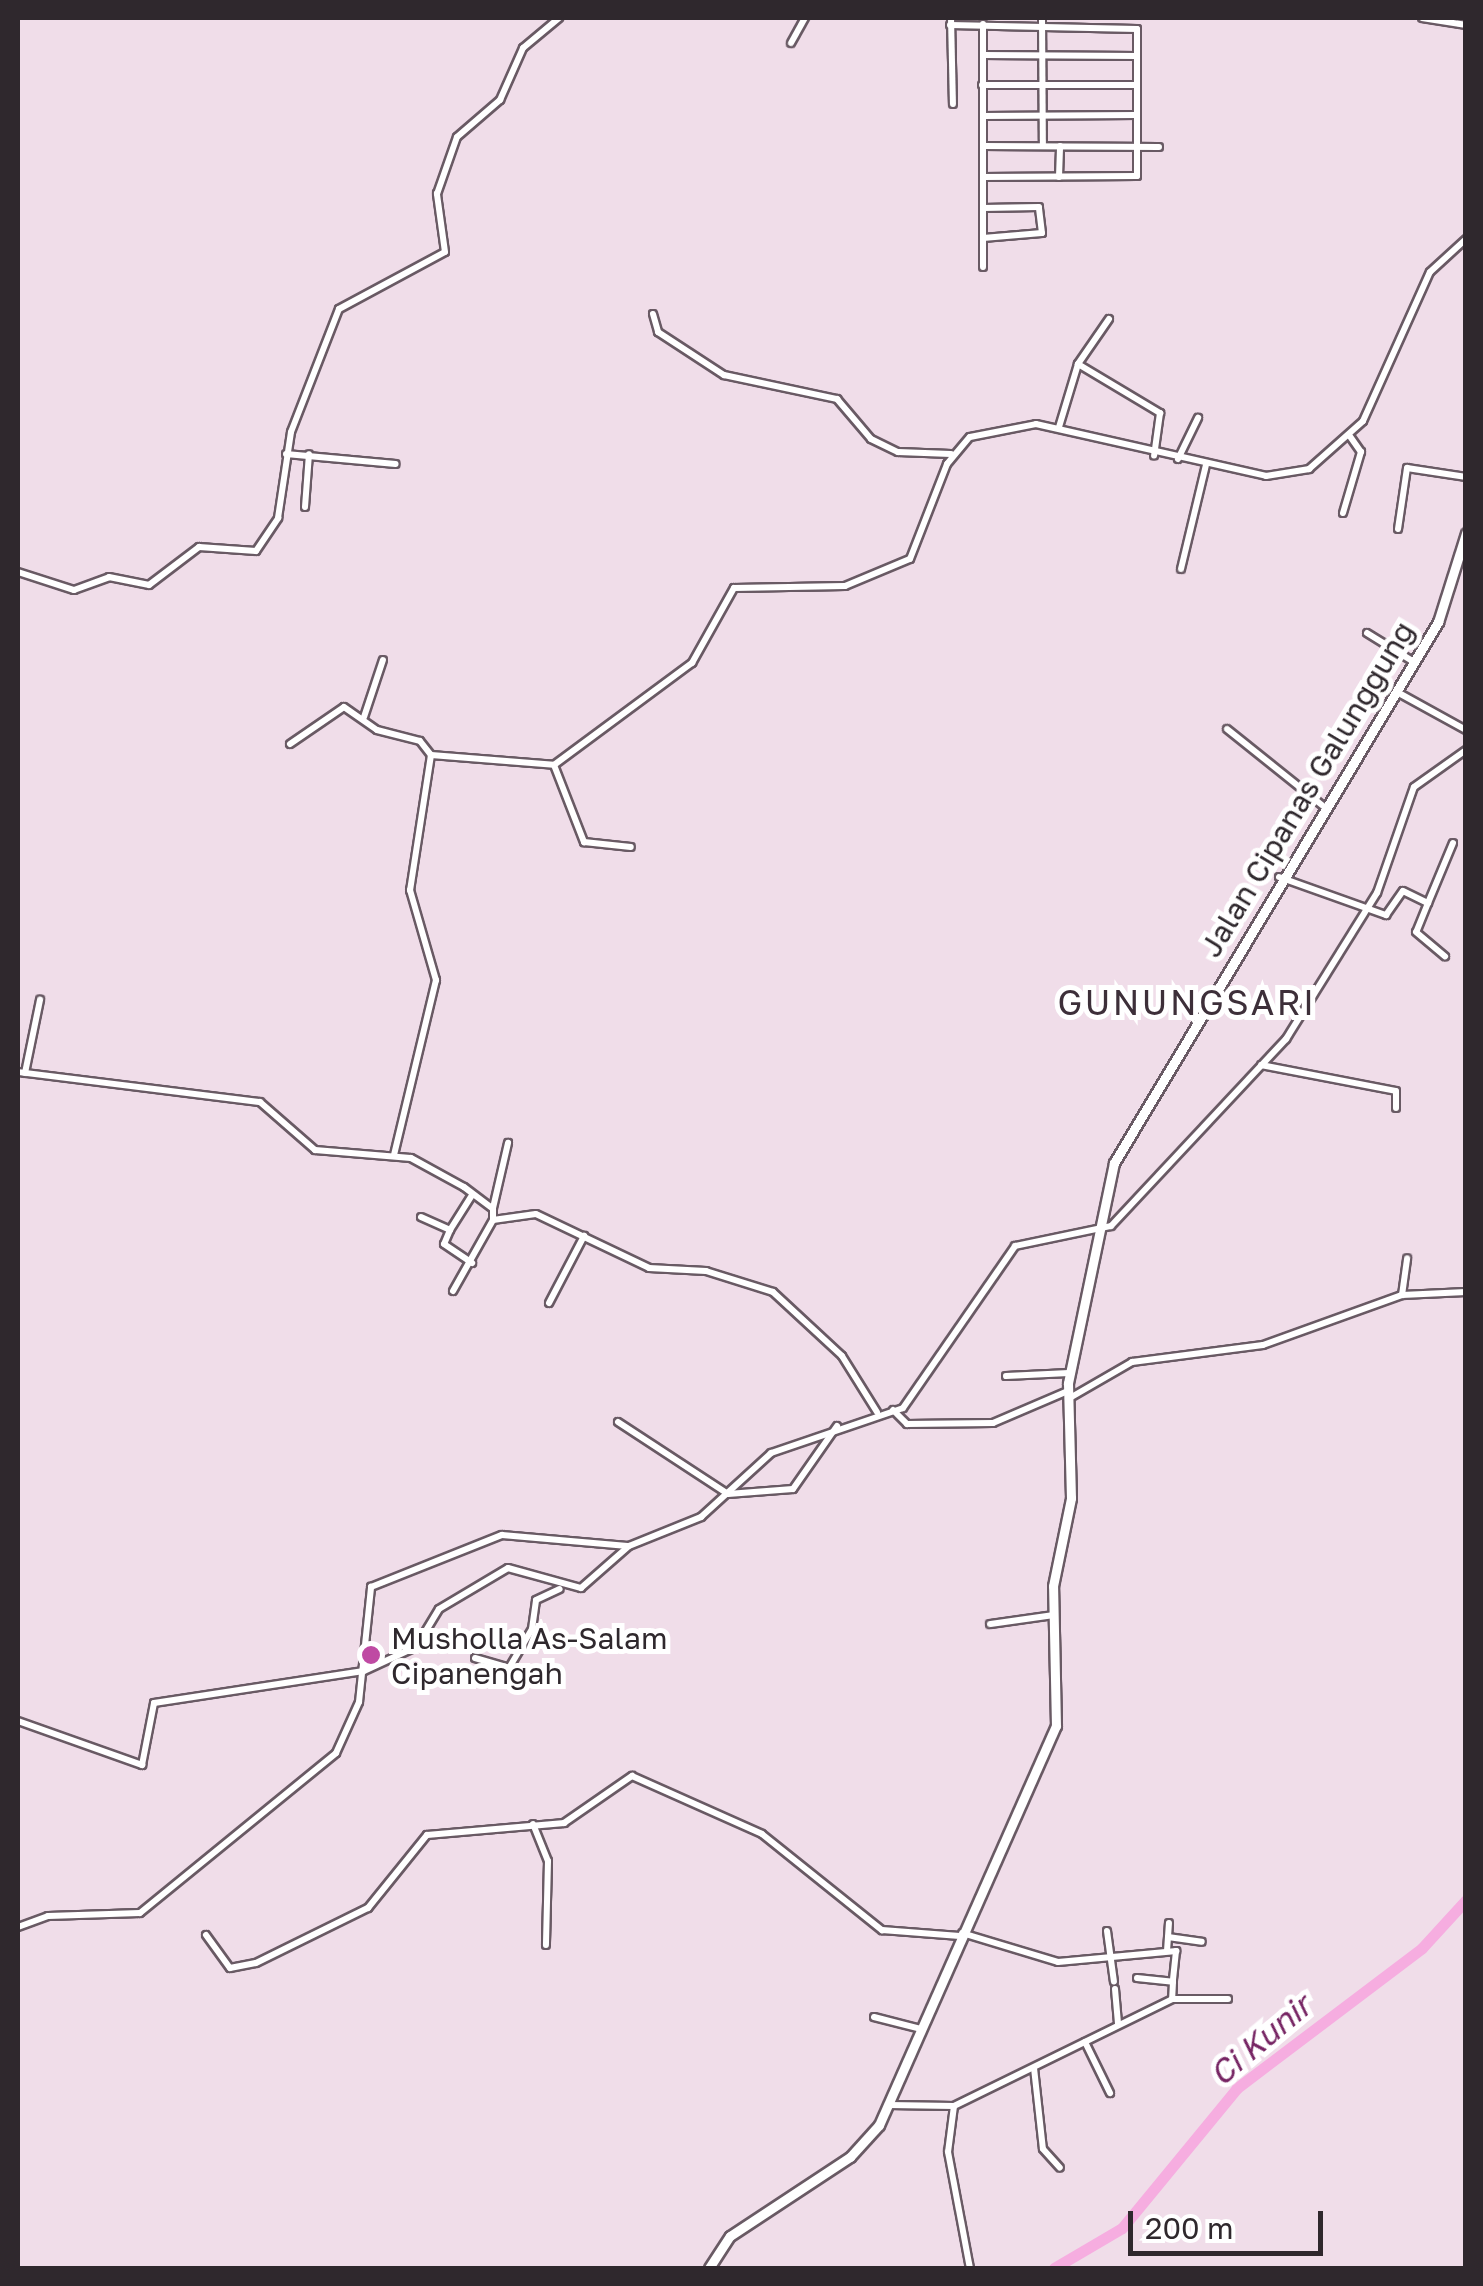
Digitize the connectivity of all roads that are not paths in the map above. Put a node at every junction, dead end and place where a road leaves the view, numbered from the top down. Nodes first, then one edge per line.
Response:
1 (560, 18) edge
2 (805, 18) edge
3 (1422, 18) edge
4 (951, 21) edge
5 (1042, 21) edge
6 (1138, 22) edge
7 (983, 24) junction
8 (1466, 25) edge
9 (790, 43) dead end
10 (983, 55) junction
11 (1042, 55) junction
12 (1137, 56) junction
13 (982, 85) junction
14 (1043, 85) junction
15 (1136, 86) junction
16 (953, 104) dead end
17 (1136, 114) junction
18 (983, 116) junction
19 (1042, 116) junction
20 (983, 146) junction
21 (1043, 146) junction
22 (1060, 146) junction
23 (1136, 147) junction
24 (1159, 148) dead end
25 (983, 177) junction
26 (1060, 177) junction
27 (983, 208) junction
28 (983, 238) junction
29 (1466, 239) edge
30 (982, 267) dead end
31 (653, 314) dead end
32 (1109, 319) dead end
33 (1078, 364) junction
34 (1198, 418) dead end
35 (1059, 427) junction
36 (1350, 436) junction
37 (286, 454) junction
38 (309, 454) junction
39 (951, 454) junction
40 (1154, 456) junction
41 (1178, 459) junction
42 (396, 464) dead end
43 (1206, 465) junction
44 (1464, 477) edge
45 (305, 507) dead end
46 (1342, 513) dead end
47 (1398, 529) dead end
48 (1466, 533) edge
49 (1181, 569) dead end
50 (18, 572) edge
51 (1367, 632) dead end
52 (383, 660) dead end
53 (1414, 662) junction
54 (1396, 692) junction
55 (364, 719) junction
56 (1227, 729) dead end
57 (1466, 730) edge
58 (290, 744) dead end
59 (1466, 750) edge
60 (430, 756) junction
61 (554, 765) junction
62 (1323, 806) junction
63 (1453, 843) dead end
64 (631, 847) dead end
65 (1279, 877) junction
66 (1428, 903) junction
67 (1364, 909) junction
68 (1446, 956) dead end
69 (40, 1000) dead end
70 (1261, 1064) junction
71 (21, 1072) edge
72 (1396, 1108) dead end
73 (508, 1143) dead end
74 (394, 1155) junction
75 (472, 1195) junction
76 (493, 1209) junction
77 (421, 1217) dead end
78 (493, 1220) junction
79 (450, 1230) junction
80 (1095, 1230) junction
81 (584, 1236) junction
82 (1407, 1258) dead end
83 (472, 1263) junction
84 (453, 1291) dead end
85 (1466, 1292) edge
86 (1402, 1294) junction
87 (549, 1304) dead end
88 (1070, 1373) junction
89 (1006, 1376) dead end
90 (1067, 1395) junction
91 (894, 1410) junction
92 (878, 1413) junction
93 (618, 1422) dead end
94 (838, 1425) junction
95 (728, 1494) junction
96 (629, 1546) junction
97 (560, 1589) junction
98 (1054, 1615) junction
99 (990, 1624) dead end
100 (475, 1658) dead end
101 (358, 1673) junction
102 (18, 1721) edge
103 (533, 1824) junction
104 (1169, 1923) dead end
105 (18, 1927) edge
106 (1108, 1931) dead end
107 (960, 1934) junction
108 (206, 1935) dead end
109 (1168, 1937) junction
110 (1202, 1942) dead end
111 (546, 1945) dead end
112 (1168, 1951) junction
113 (1112, 1958) junction
114 (1137, 1978) dead end
115 (1173, 1982) junction
116 (1172, 1999) junction
117 (1228, 1999) dead end
118 (874, 2018) dead end
119 (1118, 2024) junction
120 (921, 2029) junction
121 (1085, 2042) junction
122 (1034, 2068) junction
123 (1110, 2093) dead end
124 (889, 2105) junction
125 (954, 2106) junction
126 (1060, 2168) dead end
127 (709, 2268) edge
128 (970, 2268) edge

1 - 37 street
2 - 9 street
3 - 8 street
4 - 7 street
4 - 16 street
5 - 6 street
5 - 7 street
5 - 11 street
6 - 12 street
7 - 10 street
10 - 11 street
10 - 13 street
11 - 12 street
11 - 14 street
12 - 15 street
13 - 14 street
13 - 18 street
14 - 15 street
14 - 19 street
15 - 17 street
17 - 19 street
17 - 23 street
18 - 19 street
18 - 20 street
19 - 21 street
20 - 21 street
20 - 25 street
21 - 22 street
22 - 23 street
22 - 26 street
23 - 24 street
23 - 26 street
25 - 26 street
25 - 27 street
27 - 28 street
27 - 28 street
28 - 30 street
29 - 36 street
31 - 39 street
32 - 33 street
33 - 35 street
33 - 40 street
34 - 41 street
35 - 39 street
35 - 40 street
36 - 43 street
36 - 46 street
37 - 38 street
37 - 50 street
38 - 42 street
38 - 45 street
39 - 61 street
40 - 41 street
41 - 43 street
43 - 49 street
44 - 47 street
48 - 53 street, Jalan Cipanas Galunggung
51 - 53 street
52 - 55 street
53 - 54 street, Jalan Cipanas Galunggung
54 - 57 street
54 - 62 street, Jalan Cipanas Galunggung
55 - 58 street
55 - 60 street
56 - 62 street
59 - 67 street
60 - 61 street
60 - 74 street
61 - 64 street
62 - 65 street, Jalan Cipanas Galunggung
63 - 66 street
65 - 67 street
65 - 80 street, Jalan Cipanas Galunggung
66 - 67 street
66 - 68 street
67 - 70 street
69 - 71 street
70 - 72 street
70 - 80 street
71 - 74 street
73 - 76 street
74 - 75 street
75 - 76 street
75 - 79 street
76 - 78 street
77 - 79 street
78 - 81 street
78 - 83 street
79 - 83 street
80 - 88 street, Jalan Cipanas Galunggung
80 - 91 street
81 - 87 street
81 - 92 street
82 - 86 street
83 - 84 street
85 - 86 street
86 - 90 street
88 - 89 street
88 - 90 street, Jalan Cipanas Galunggung
90 - 91 street
90 - 98 street, Jalan Cipanas Galunggung
91 - 92 street
92 - 94 street
93 - 95 street
94 - 95 street
94 - 95 street
95 - 96 street
96 - 97 street
96 - 101 street
97 - 100 street
97 - 101 street
98 - 99 street
98 - 107 street, Jalan Cipanas Galunggung
101 - 102 street
101 - 105 street
103 - 107 street
103 - 108 street
103 - 111 street
104 - 109 street
106 - 113 street
107 - 113 street
107 - 120 street, Jalan Cipanas Galunggung
109 - 110 street
109 - 112 street
112 - 113 street
112 - 115 street
113 - 119 street
114 - 115 street
115 - 116 street
116 - 117 street
116 - 119 street
118 - 120 street
119 - 121 street
120 - 124 street, Jalan Cipanas Galunggung
121 - 122 street
121 - 123 street
122 - 125 street
122 - 126 street
124 - 125 street
124 - 127 street, Jalan Cipanas Galunggung
125 - 128 street

